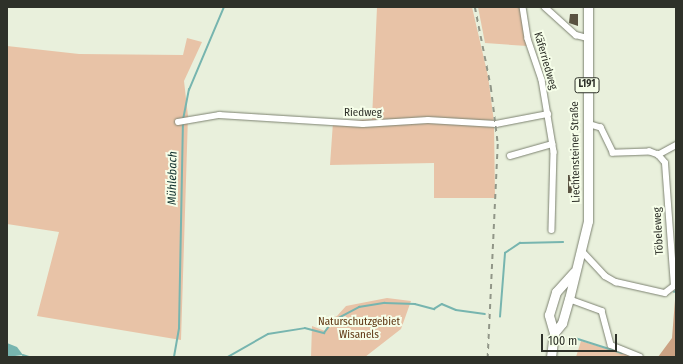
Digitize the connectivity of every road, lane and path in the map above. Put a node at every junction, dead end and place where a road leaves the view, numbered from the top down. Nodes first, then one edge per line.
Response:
1 (523, 7) edge
2 (545, 7) edge
3 (588, 7) edge
4 (587, 38) junction
5 (548, 114) junction
6 (181, 121) dead end
7 (588, 124) junction
8 (552, 144) junction
9 (676, 145) edge
10 (658, 155) junction
11 (510, 156) dead end
12 (552, 230) dead end
13 (582, 251) junction
14 (574, 272) junction
15 (569, 299) junction
16 (554, 333) junction
17 (551, 357) edge
18 (640, 357) edge

1 - 5 street, Käferriedweg
2 - 4 street
3 - 4 main road, Liechtensteiner Straße / L191
4 - 7 main road, Liechtensteiner Straße / L191
5 - 6 street, Riedweg
5 - 8 street, Käferriedweg
7 - 10 street
7 - 13 main road, Liechtensteiner Straße / L191
8 - 11 street
8 - 12 street, Käferriedweg
9 - 10 street
10 - 13 street, Töbeleweg
13 - 14 main road, Liechtensteiner Straße / L191
14 - 15 main road, Liechtensteiner Straße / L191
14 - 16 main road, Liechtensteiner Straße / L191
15 - 16 main road, Liechtensteiner Straße / L191
15 - 18 street
16 - 17 main road

